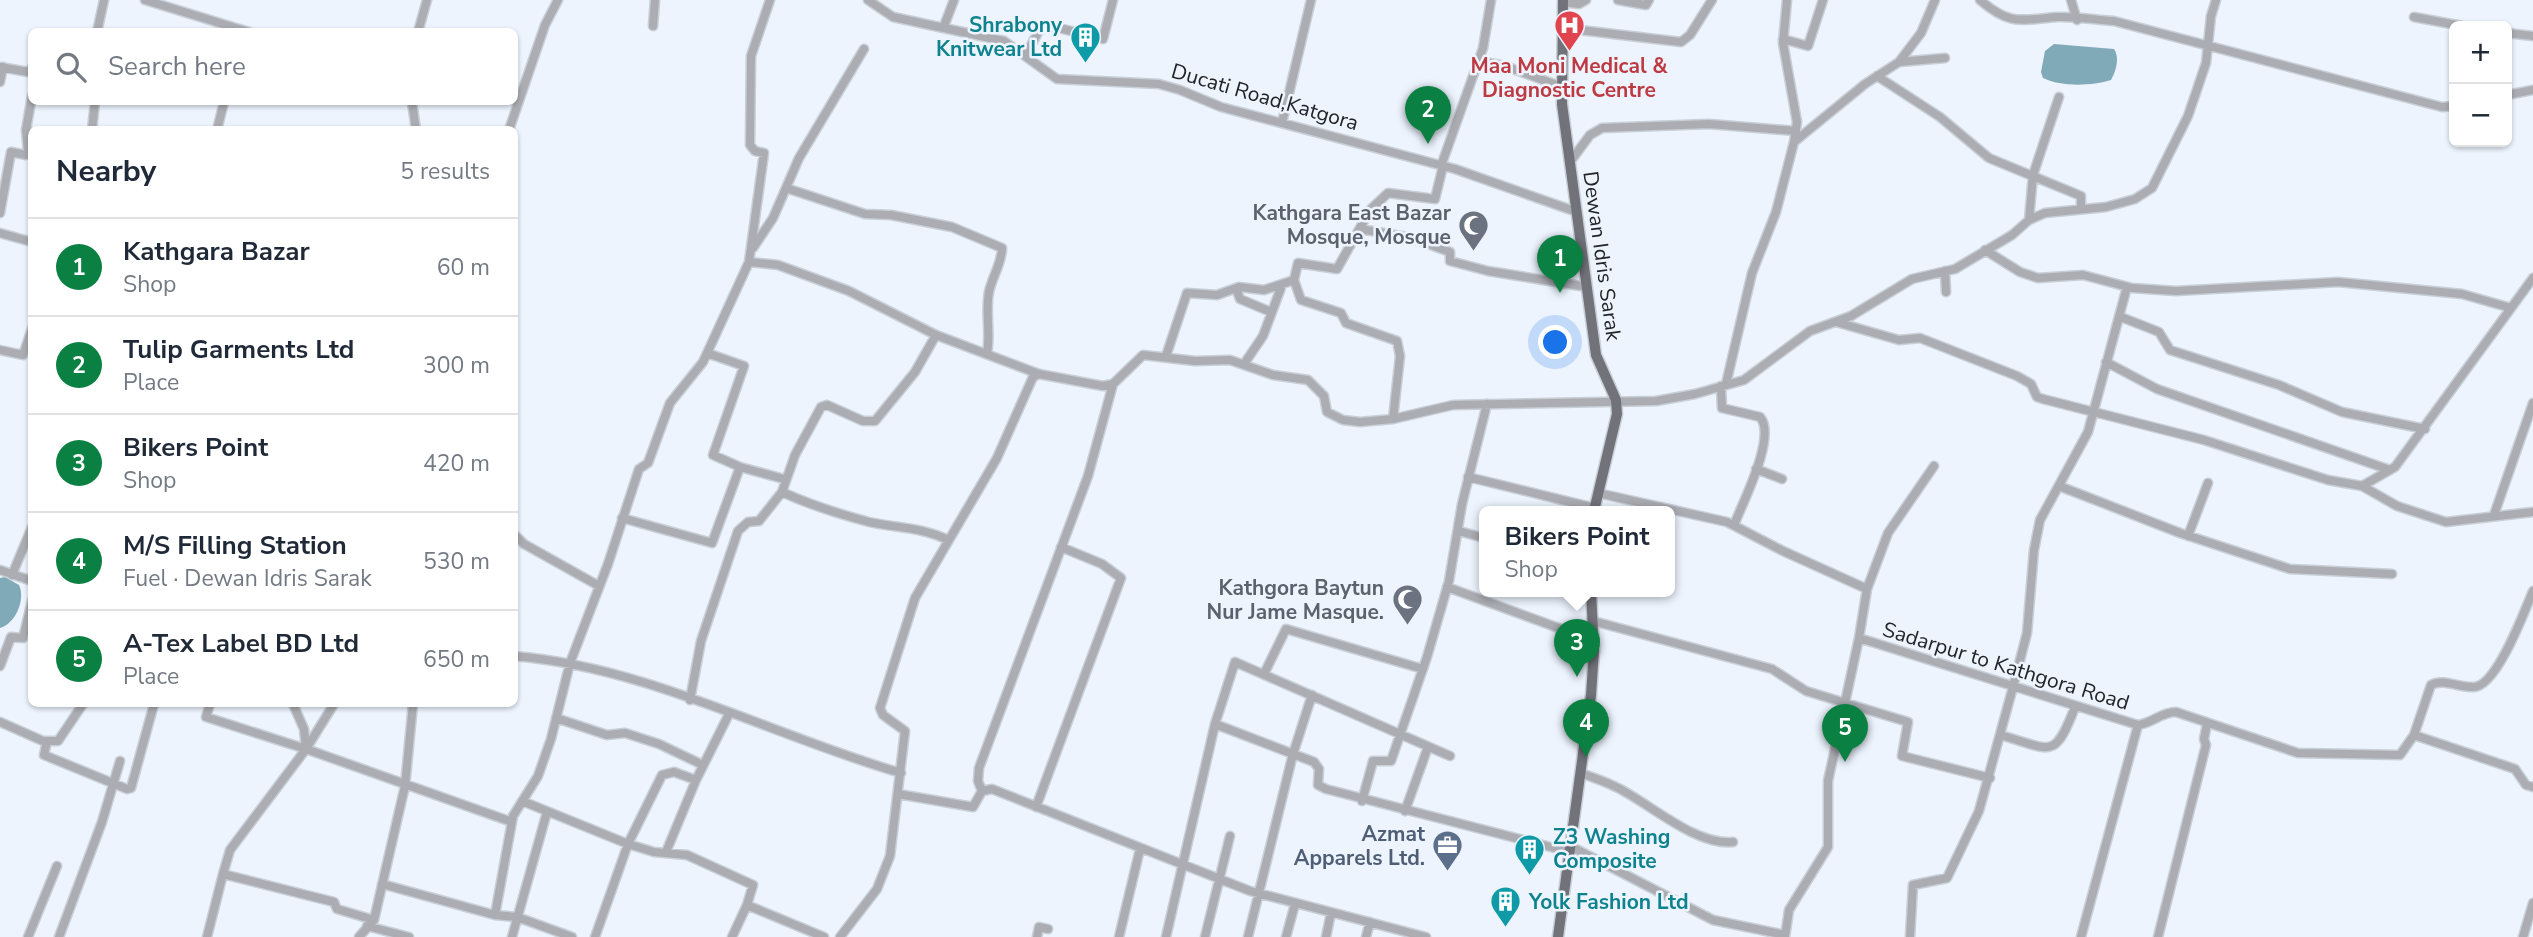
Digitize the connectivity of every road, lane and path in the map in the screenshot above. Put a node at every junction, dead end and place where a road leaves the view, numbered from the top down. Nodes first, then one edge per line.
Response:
1 (104, 0) edge
2 (145, 0) edge
3 (427, 0) edge
4 (558, 0) edge
5 (655, 0) edge
6 (770, 0) edge
7 (867, 0) edge
8 (954, 0) edge
9 (1113, 0) edge
10 (1311, 0) edge
11 (1491, 0) edge
12 (1586, 0) edge
13 (1618, 0) edge
14 (1649, 0) edge
15 (1712, 0) edge
16 (1787, 0) edge
17 (1823, 0) edge
18 (1935, 0) edge
19 (1980, 0) edge
20 (2071, 0) edge
21 (2216, 0) edge
22 (1563, 1) edge
23 (2413, 17) dead end
24 (2077, 20) junction
25 (2449, 24) edge
26 (653, 26) dead end
27 (944, 26) junction
28 (98, 28) edge
29 (235, 28) edge
30 (419, 28) edge
31 (1563, 28) junction
32 (2512, 34) edge
33 (2533, 36) edge
34 (1783, 39) junction
35 (2209, 46) junction
36 (864, 49) dead end
37 (1024, 56) junction
38 (1945, 58) dead end
39 (1479, 61) junction
40 (1899, 62) junction
41 (2, 67) edge
42 (28, 72) edge
43 (1877, 76) junction
44 (0, 82) edge
45 (1562, 87) junction
46 (2533, 90) edge
47 (2512, 94) edge
48 (2059, 97) dead end
49 (518, 104) edge
50 (30, 105) edge
51 (95, 105) edge
52 (223, 105) edge
53 (412, 105) edge
54 (518, 105) edge
55 (2449, 106) edge
56 (1282, 122) junction
57 (92, 126) edge
58 (218, 126) edge
59 (415, 126) edge
60 (510, 126) edge
61 (1796, 131) junction
62 (1794, 142) junction
63 (28, 152) edge
64 (28, 152) edge
65 (1570, 162) junction
66 (1442, 166) junction
67 (2033, 175) junction
68 (786, 188) junction
69 (2081, 209) junction
70 (1577, 212) junction
71 (0, 213) edge
72 (2029, 220) junction
73 (1360, 229) junction
74 (0, 233) edge
75 (28, 241) edge
76 (753, 248) junction
77 (1985, 250) junction
78 (749, 262) junction
79 (1945, 271) junction
80 (2533, 278) edge
81 (1294, 280) junction
82 (1282, 285) junction
83 (1587, 286) junction
84 (2127, 287) junction
85 (1236, 288) junction
86 (1947, 292) dead end
87 (2511, 309) junction
88 (1271, 312) junction
89 (2121, 317) junction
90 (1833, 321) junction
91 (936, 335) junction
92 (28, 341) edge
93 (0, 350) edge
94 (707, 353) junction
95 (987, 354) junction
96 (1166, 356) junction
97 (2106, 362) junction
98 (1244, 364) junction
99 (1040, 374) junction
100 (1113, 384) junction
101 (1723, 385) junction
102 (1616, 400) junction
103 (2533, 403) edge
104 (1487, 404) junction
105 (2092, 412) junction
106 (1393, 419) junction
107 (2530, 425) edge
108 (2425, 429) junction
109 (1934, 466) dead end
110 (740, 467) junction
111 (1756, 469) junction
112 (2390, 470) junction
113 (1468, 477) junction
114 (1782, 479) dead end
115 (784, 480) junction
116 (2208, 483) dead end
117 (2059, 486) junction
118 (2362, 486) junction
119 (782, 492) junction
120 (1598, 493) junction
121 (1582, 506) edge
122 (1595, 506) edge
123 (1662, 506) edge
124 (1675, 509) edge
125 (2533, 512) edge
126 (2494, 515) junction
127 (622, 518) junction
128 (1734, 525) junction
129 (1459, 531) junction
130 (28, 535) edge
131 (2189, 536) junction
132 (1479, 537) edge
133 (518, 538) edge
134 (948, 540) junction
135 (1061, 547) junction
136 (0, 570) edge
137 (2392, 574) dead end
138 (12, 575) junction
139 (28, 580) edge
140 (599, 586) junction
141 (1447, 587) junction
142 (1867, 589) junction
143 (2533, 591) edge
144 (1591, 597) edge
145 (28, 617) edge
146 (1593, 621) junction
147 (1860, 638) junction
148 (1594, 640) junction
149 (518, 656) edge
150 (570, 663) junction
151 (0, 667) edge
152 (1423, 669) junction
153 (1264, 674) junction
154 (2013, 687) junction
155 (1312, 695) junction
156 (690, 700) junction
157 (1844, 705) junction
158 (81, 707) edge
159 (153, 707) edge
160 (209, 707) edge
161 (294, 707) edge
162 (332, 707) edge
163 (413, 707) edge
164 (2075, 707) junction
165 (729, 714) junction
166 (556, 718) junction
167 (0, 722) edge
168 (1215, 724) junction
169 (2207, 724) junction
170 (2137, 725) junction
171 (1401, 734) junction
172 (2000, 734) junction
173 (2414, 735) junction
174 (47, 741) junction
175 (1428, 747) junction
176 (306, 748) junction
177 (1293, 754) junction
178 (1450, 756) dead end
179 (120, 761) dead end
180 (703, 765) junction
181 (1580, 773) junction
182 (901, 774) junction
183 (1990, 778) junction
184 (696, 780) junction
185 (113, 783) junction
186 (405, 786) junction
187 (2533, 787) edge
188 (982, 791) junction
189 (898, 794) junction
190 (522, 801) junction
191 (1362, 801) junction
192 (1036, 807) junction
193 (1405, 811) junction
194 (547, 812) junction
195 (512, 822) junction
196 (1230, 836) dead end
197 (1733, 842) dead end
198 (628, 844) junction
199 (1140, 849) junction
200 (1570, 849) junction
201 (666, 852) junction
202 (57, 866) dead end
203 (1182, 866) junction
204 (223, 874) junction
205 (1217, 879) junction
206 (382, 884) junction
207 (1256, 893) junction
208 (2533, 903) edge
209 (1295, 904) junction
210 (747, 905) junction
211 (1331, 913) junction
212 (495, 915) junction
213 (517, 917) junction
214 (1370, 922) junction
215 (370, 923) junction
216 (1048, 929) dead end
217 (1785, 936) edge
218 (28, 937) edge
219 (59, 937) edge
220 (208, 937) edge
221 (359, 937) edge
222 (409, 937) edge
223 (512, 937) edge
224 (572, 937) edge
225 (595, 937) edge
226 (732, 937) edge
227 (824, 937) edge
228 (840, 937) edge
229 (1037, 937) edge
230 (1119, 937) edge
231 (1166, 937) edge
232 (1205, 937) edge
233 (1248, 937) edge
234 (1286, 937) edge
235 (1326, 937) edge
236 (1366, 937) edge
237 (1426, 937) edge
238 (1558, 937) edge
239 (1910, 937) edge
240 (2081, 937) edge
241 (2158, 937) edge
242 (2523, 937) edge

1 - 28 street
2 - 29 street
3 - 30 street
4 - 49 street
5 - 26 street
6 - 76 street
7 - 27 street, Ducati Road,Katgora
8 - 27 street
9 - 37 street
10 - 56 street
11 - 39 street
12 - 22 street
13 - 14 street
15 - 31 street
16 - 34 street
17 - 34 street
18 - 40 street
19 - 24 street
20 - 24 street
21 - 35 street
22 - 31 main road, Dewan Idris Sarak
23 - 25 street
24 - 35 street
27 - 37 street, Ducati Road,Katgora
31 - 45 main road, Dewan Idris Sarak
32 - 33 street
34 - 61 street
35 - 55 street
35 - 69 street
36 - 68 street
37 - 56 street, Ducati Road,Katgora
38 - 40 street
39 - 45 street
39 - 66 street
40 - 43 street
41 - 42 street
41 - 44 street
43 - 62 street
43 - 67 street
45 - 65 main road, Dewan Idris Sarak
46 - 47 street
48 - 67 street
50 - 64 street
51 - 57 street
52 - 58 street
53 - 59 street
54 - 60 street
56 - 66 street, Ducati Road,Katgora
61 - 62 street
61 - 65 street
62 - 101 street
63 - 71 street
65 - 70 main road, Dewan Idris Sarak
66 - 70 street, Ducati Road,Katgora
66 - 73 street
67 - 69 street
67 - 72 street
68 - 76 street
68 - 95 street
69 - 72 street
70 - 83 main road, Dewan Idris Sarak
72 - 77 street
73 - 81 street
73 - 83 street
74 - 75 street
76 - 78 street
77 - 79 street
77 - 84 street
78 - 91 street
78 - 94 street
79 - 86 street
79 - 90 street
80 - 87 street
81 - 82 street
81 - 106 street
82 - 85 street
82 - 88 street
83 - 102 main road, Dewan Idris Sarak
84 - 87 street
84 - 89 street
85 - 88 street
85 - 96 street
87 - 108 street
88 - 98 street
89 - 97 street
89 - 108 street
90 - 101 street
90 - 105 street
91 - 95 street
91 - 115 street
92 - 93 street
94 - 110 street
94 - 127 street
95 - 99 street
96 - 98 street
96 - 100 street
97 - 105 street
97 - 112 street
98 - 106 street
99 - 100 street
99 - 134 street
100 - 135 street
101 - 102 street
101 - 111 street
102 - 104 street
102 - 120 main road
103 - 107 street
104 - 106 street
104 - 113 street
105 - 117 street
105 - 118 street
107 - 126 street
108 - 112 street
109 - 142 street, Sadarpur to Kathgora Road
110 - 115 street
110 - 127 street
111 - 114 street
111 - 128 street
112 - 118 street
113 - 121 street
113 - 129 street
115 - 119 street
116 - 131 street
117 - 131 street
117 - 154 street
118 - 126 street
119 - 134 street
119 - 156 street
120 - 122 main road
120 - 123 street
124 - 128 street
125 - 126 street
127 - 140 street
128 - 142 street
129 - 132 street
129 - 141 street
130 - 138 street
131 - 137 street
133 - 140 street
134 - 182 street
135 - 188 street
135 - 192 street
136 - 138 street
138 - 139 street
140 - 150 street
141 - 148 street
141 - 152 street
142 - 147 street, Sadarpur to Kathgora Road
143 - 173 street
144 - 146 main road
145 - 151 street
146 - 148 main road
146 - 157 street
147 - 154 street, Sadarpur to Kathgora Road
147 - 157 street
148 - 181 main road
149 - 150 street
150 - 156 street
150 - 166 street
152 - 153 street
152 - 171 street
153 - 155 street
153 - 168 street
154 - 164 street, Sadarpur to Kathgora Road
154 - 172 street
155 - 171 street
155 - 177 street
156 - 165 street
157 - 183 street
157 - 217 street
158 - 174 street
159 - 185 street
160 - 176 street
161 - 176 street
162 - 176 street
163 - 186 street
164 - 170 street, Sadarpur to Kathgora Road
164 - 172 street
165 - 180 street
165 - 182 street
166 - 180 street
166 - 190 street
167 - 174 street
168 - 177 street
168 - 203 street
169 - 170 street, Sadarpur to Kathgora Road
169 - 173 street, Sadarpur to Kathgora Road
169 - 241 street
170 - 240 street
171 - 175 street
171 - 191 street
172 - 183 street
173 - 187 street
174 - 185 street
175 - 178 street
175 - 193 street
176 - 186 street
176 - 204 street
177 - 191 street
177 - 207 street
179 - 185 street
180 - 184 street
181 - 197 street
181 - 200 main road
182 - 189 street
183 - 239 street
184 - 198 street
184 - 201 street
185 - 219 street
186 - 195 street
186 - 206 street
188 - 189 street
188 - 192 street
189 - 228 street
190 - 194 street
190 - 195 street
191 - 193 street
192 - 199 street
193 - 200 street
194 - 198 street
194 - 213 street
195 - 212 street
196 - 205 street
198 - 201 street
198 - 225 street
199 - 203 street
199 - 230 street
200 - 217 street
200 - 238 main road
201 - 210 street
202 - 218 street
203 - 205 street
203 - 231 street
204 - 215 street
204 - 220 street
205 - 207 street
205 - 232 street
206 - 212 street
206 - 215 street
207 - 209 street
207 - 233 street
208 - 242 street
209 - 211 street
209 - 234 street
210 - 226 street
210 - 227 street
211 - 214 street
211 - 235 street
212 - 213 street
213 - 223 street
213 - 224 street
214 - 236 street
214 - 237 street
215 - 221 street
215 - 222 street
216 - 229 street

